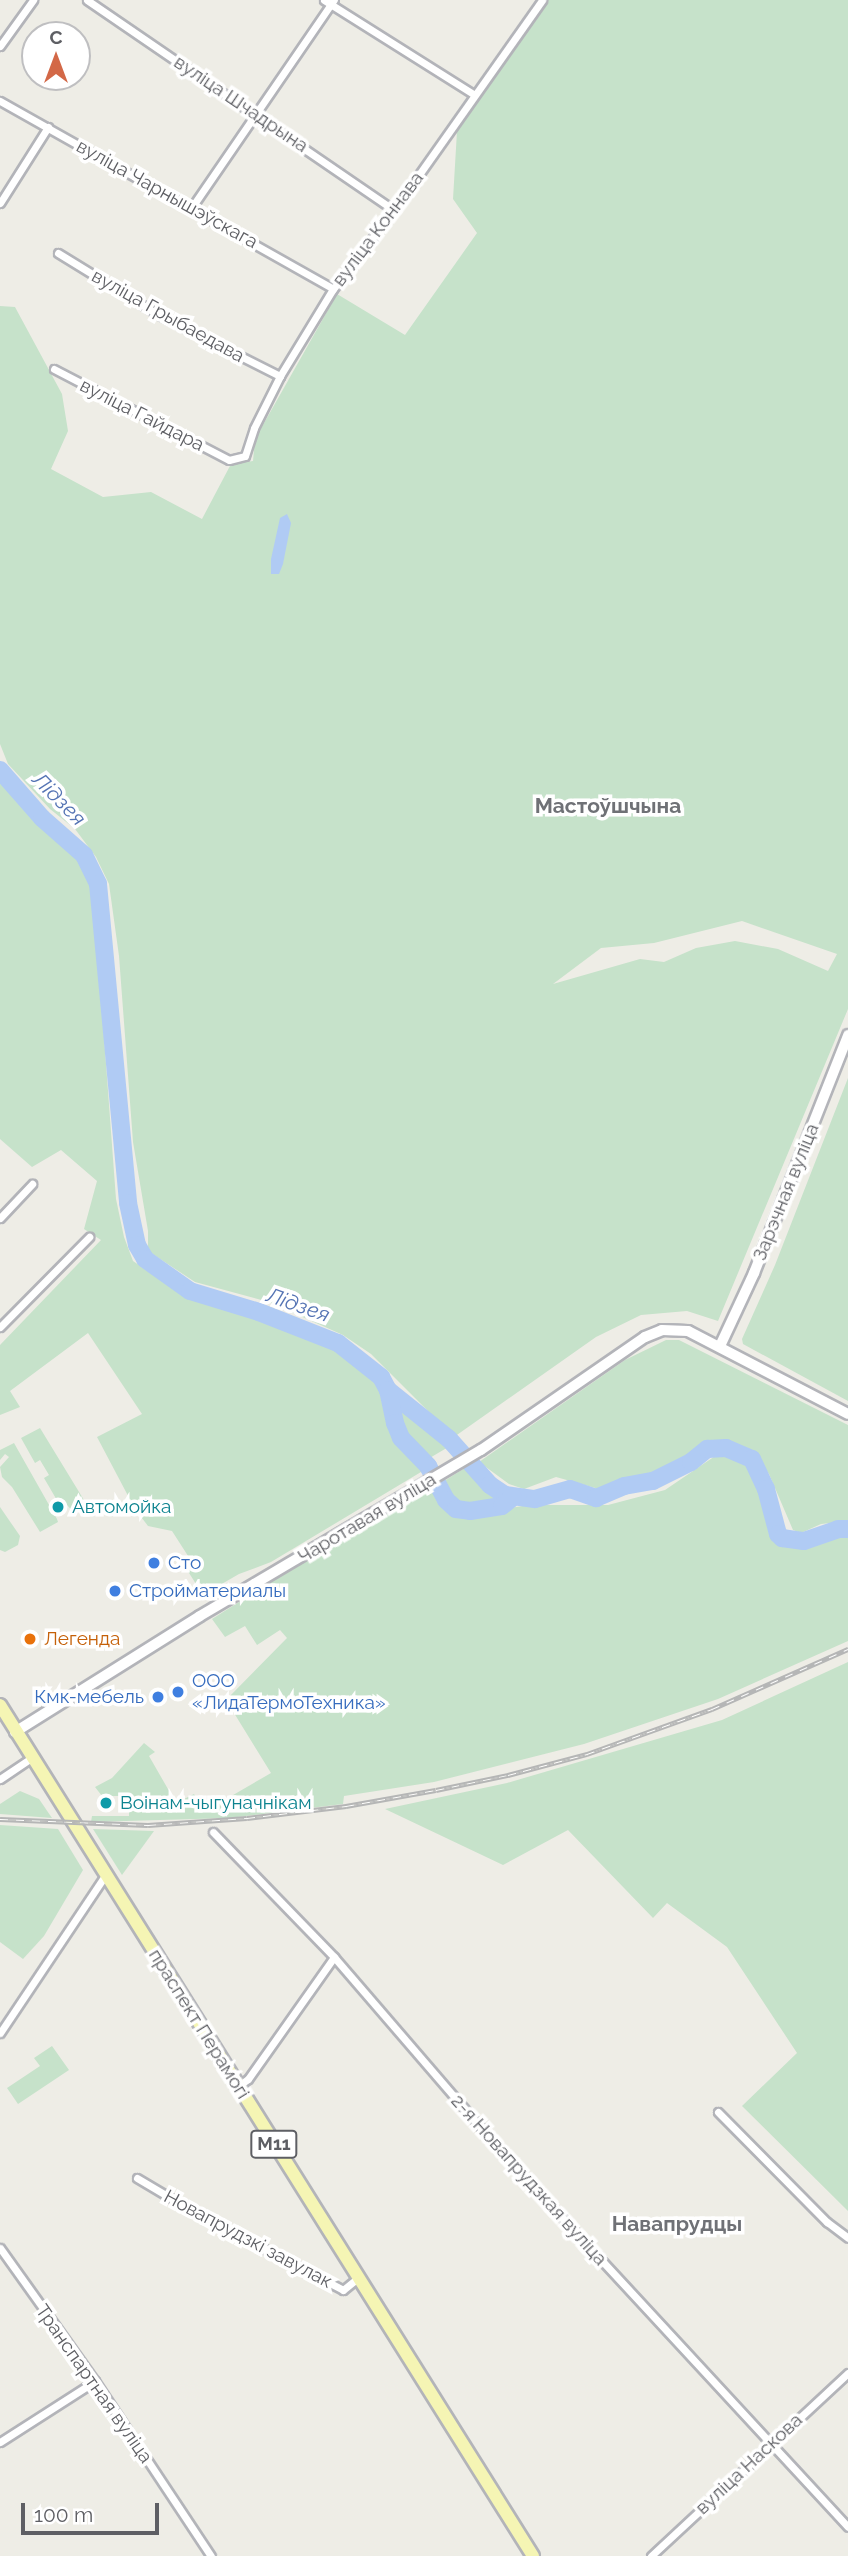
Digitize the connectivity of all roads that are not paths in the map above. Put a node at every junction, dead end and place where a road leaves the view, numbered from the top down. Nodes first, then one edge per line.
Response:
1 (33, 0) edge
2 (87, 0) edge
3 (324, 0) edge
4 (542, 0) edge
5 (333, 2) edge
6 (0, 47) edge
7 (475, 95) junction
8 (0, 100) edge
9 (258, 115) junction
10 (48, 127) junction
11 (0, 203) edge
12 (192, 207) junction
13 (394, 210) junction
14 (58, 253) dead end
15 (333, 289) junction
16 (54, 369) dead end
17 (280, 376) junction
18 (229, 460) joint
19 (848, 1035) edge
20 (32, 1184) dead end
21 (0, 1219) edge
22 (89, 1237) dead end
23 (0, 1327) edge
24 (720, 1346) junction
25 (848, 1414) edge
26 (0, 1705) edge
27 (15, 1732) junction
28 (31, 1758) junction
29 (0, 1779) edge
30 (213, 1832) dead end
31 (106, 1874) junction
32 (334, 1957) junction
33 (0, 2034) edge
34 (238, 2086) junction
35 (718, 2112) dead end
36 (137, 2178) dead end
37 (848, 2238) edge
38 (0, 2248) edge
39 (358, 2277) junction
40 (848, 2373) edge
41 (95, 2381) junction
42 (0, 2442) edge
43 (773, 2443) junction
44 (848, 2527) edge
45 (211, 2556) edge
46 (533, 2556) edge
47 (651, 2556) edge

1 - 6 street
2 - 9 street, вуліца Шчадрына
3 - 5 street
4 - 7 street, вуліца Коннава
5 - 7 street
5 - 9 street
7 - 13 street, вуліца Коннава
8 - 10 street, вуліца Чарнышэўскага
9 - 12 street
9 - 13 street, вуліца Шчадрына
10 - 11 street
10 - 12 street, вуліца Чарнышэўскага
12 - 15 street, вуліца Чарнышэўскага
13 - 15 street, вуліца Коннава
14 - 17 street, вуліца Грыбаедава
15 - 17 street, вуліца Коннава
16 - 18 street, вуліца Гайдара
17 - 18 street, вуліца Коннава
19 - 24 street, Зарэчная вуліца
20 - 21 street
22 - 23 street
24 - 25 street, Чаротавая вуліца
24 - 27 street, Чаротавая вуліца
26 - 27 main road, праспект Перамогі / М11
27 - 28 main road, праспект Перамогі / М11
28 - 29 street
28 - 31 main road, праспект Перамогі / М11
30 - 32 street, 2-я Новапрудзкая вуліца
31 - 33 street
31 - 34 main road, праспект Перамогі / М11
32 - 34 street
32 - 43 street, 2-я Новапрудзкая вуліца
34 - 39 main road, праспект Перамогі / М11
35 - 37 street
36 - 39 street, Новапрудзкі завулак
38 - 41 street, Транспартная вуліца
39 - 46 main road, праспект Перамогі / М11
40 - 43 street, вуліца Наскова
41 - 42 street
41 - 45 street, Транспартная вуліца
43 - 44 street, 2-я Новапрудзкая вуліца
43 - 47 street, вуліца Наскова

